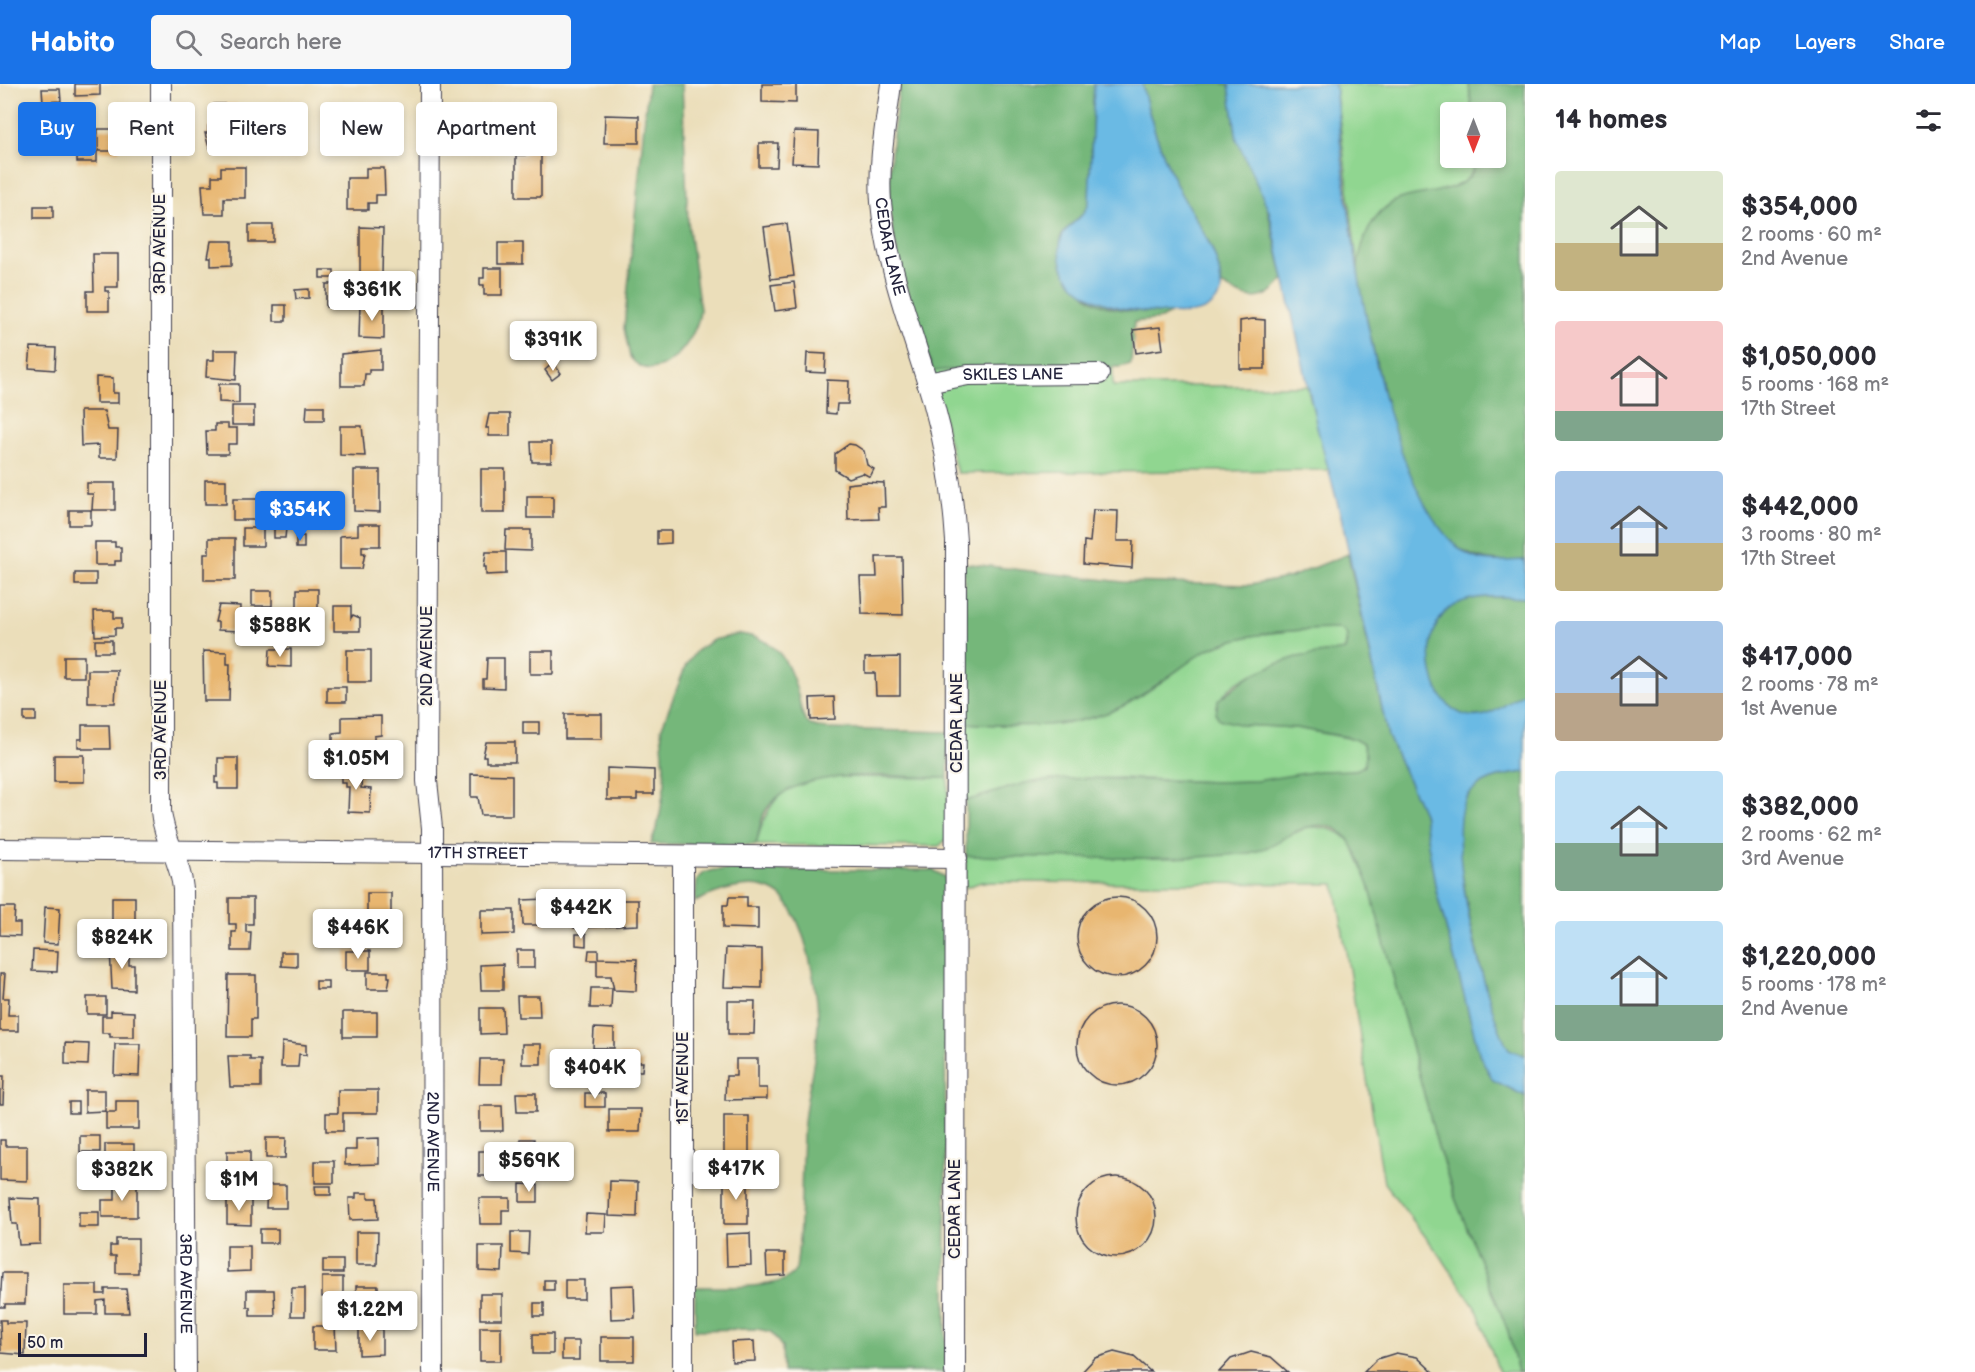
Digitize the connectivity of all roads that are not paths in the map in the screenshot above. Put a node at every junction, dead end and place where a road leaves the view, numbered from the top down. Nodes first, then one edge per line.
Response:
1 (161, 84) edge
2 (430, 84) edge
3 (891, 84) edge
4 (1099, 374) dead end
5 (927, 383) junction
6 (0, 849) edge
7 (172, 851) junction
8 (432, 852) junction
9 (683, 856) junction
10 (957, 858) junction
11 (186, 1372) edge
12 (433, 1372) edge
13 (683, 1372) edge
14 (955, 1372) edge

1 - 7 street, 3RD AVENUE
2 - 8 street, 2ND AVENUE
3 - 5 street, CEDAR LANE
4 - 5 street, SKILES LANE
5 - 10 street, CEDAR LANE
6 - 7 street, 17TH STREET
7 - 8 street, 17TH STREET
7 - 11 street, 3RD AVENUE
8 - 9 street, 17TH STREET
8 - 12 street, 2ND AVENUE
9 - 10 street, 17TH STREET
9 - 13 street, 1ST AVENUE
10 - 14 street, CEDAR LANE

